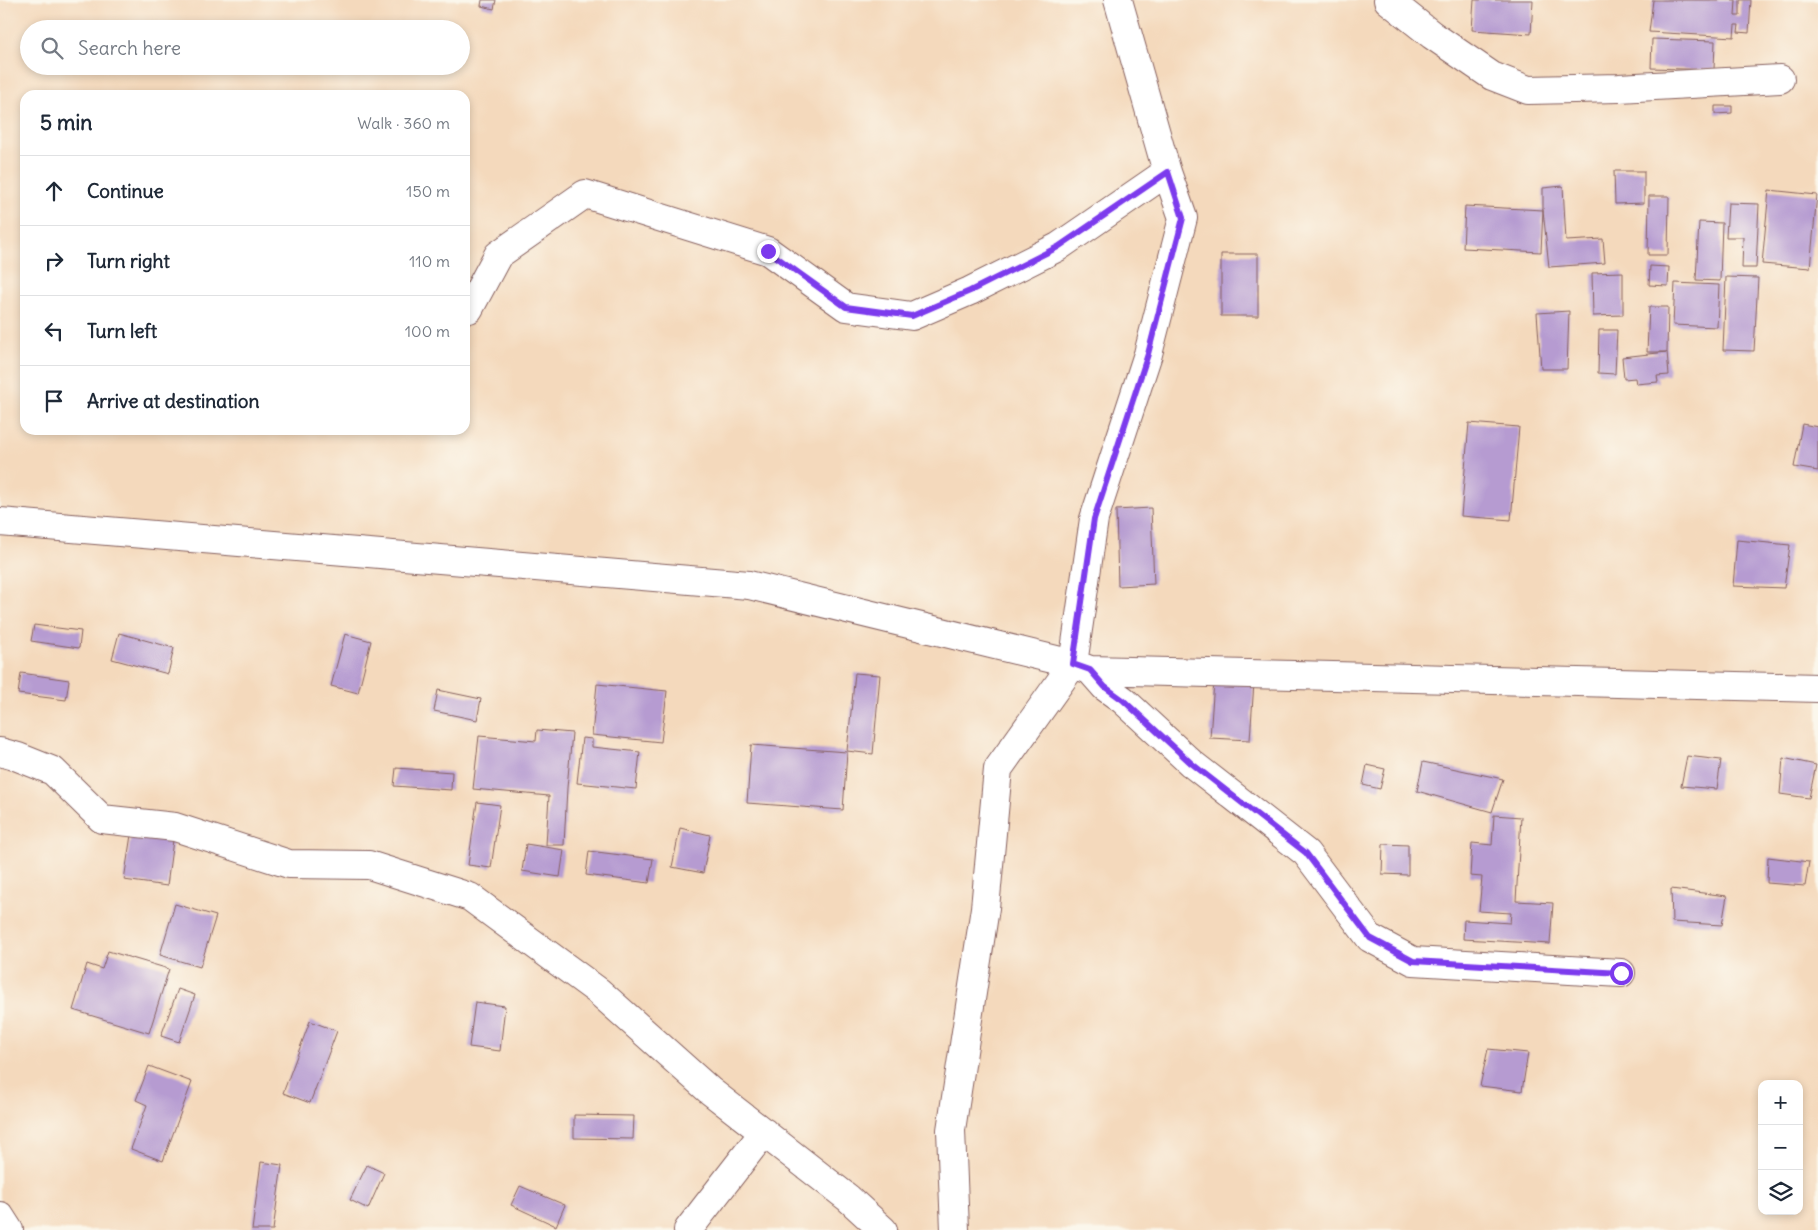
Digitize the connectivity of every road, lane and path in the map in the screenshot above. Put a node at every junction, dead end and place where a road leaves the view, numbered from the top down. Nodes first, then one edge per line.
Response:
1 (1118, 0) edge
2 (1388, 0) edge
3 (1780, 78) dead end
4 (1168, 172) junction
5 (470, 307) edge
6 (0, 522) edge
7 (1082, 667) junction
8 (1818, 688) edge
9 (0, 752) edge
10 (1621, 973) dead end
11 (764, 1132) junction
12 (0, 1216) edge
13 (9, 1230) edge
14 (688, 1230) edge
15 (883, 1230) edge
16 (955, 1230) edge

1 - 4 street
2 - 3 street
4 - 5 street
4 - 7 street
6 - 7 street
7 - 8 street
7 - 10 street
7 - 16 street
9 - 11 street
11 - 14 street
11 - 15 street
12 - 13 street

